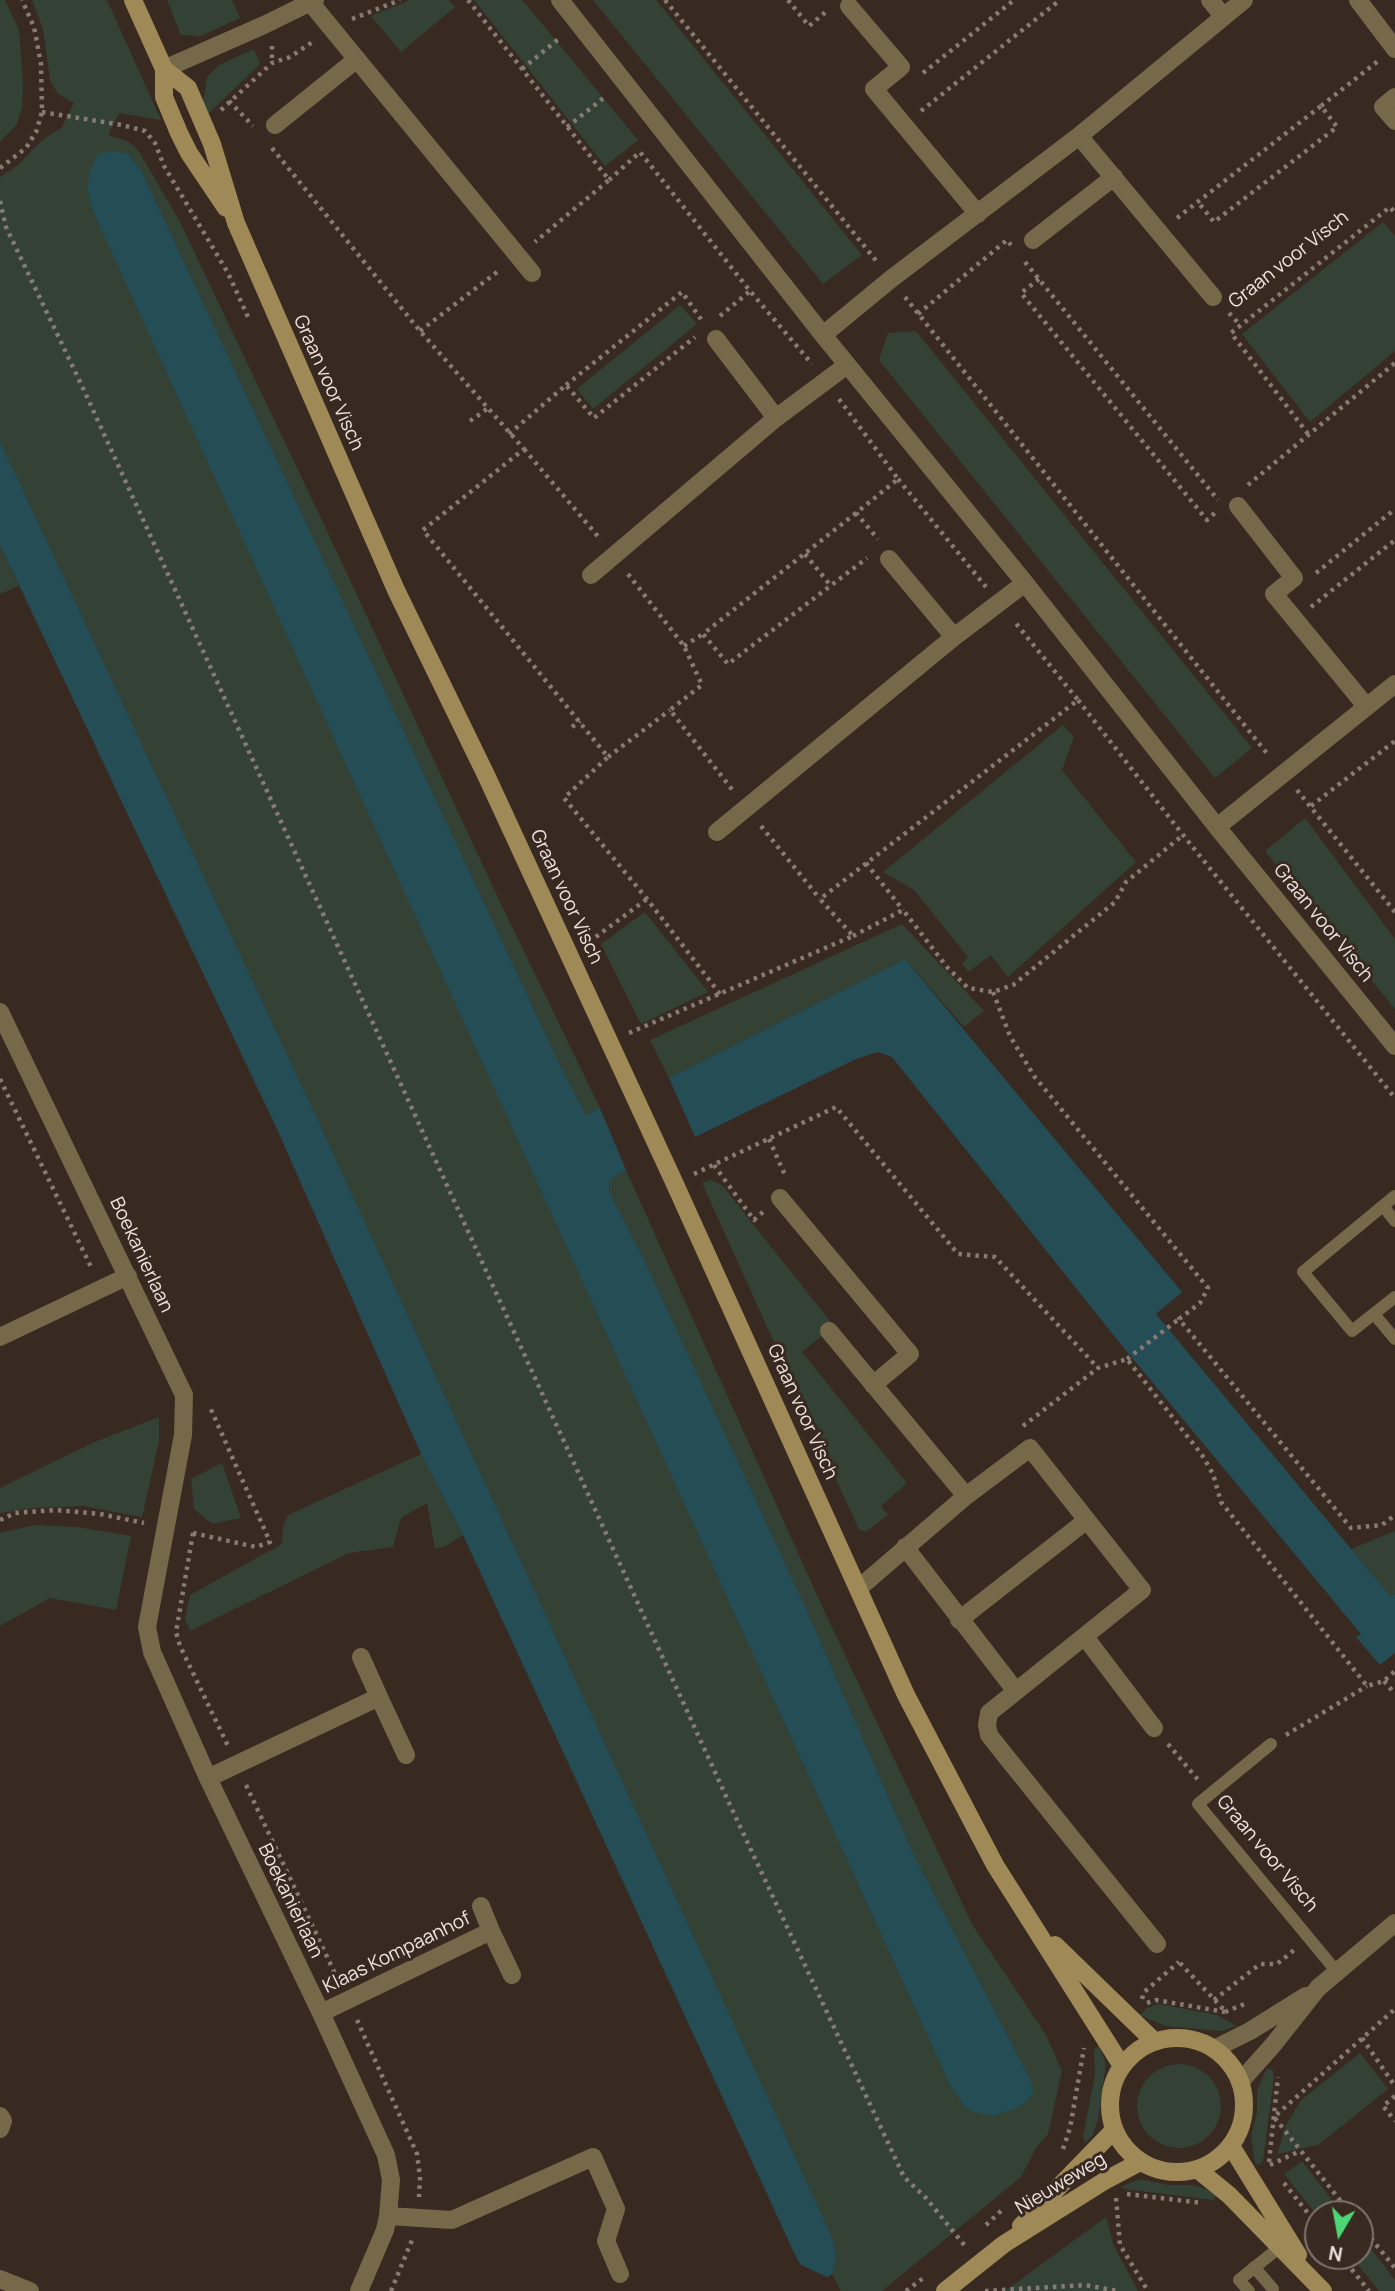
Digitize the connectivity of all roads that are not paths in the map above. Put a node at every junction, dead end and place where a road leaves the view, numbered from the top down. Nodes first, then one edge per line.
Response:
1 (133, 0) edge
2 (560, 0) edge
3 (1210, 0) edge
4 (1244, 0) edge
5 (1358, 0) edge
6 (313, 1) edge
7 (849, 6) dead end
8 (1223, 16) junction
9 (1395, 49) edge
10 (357, 59) junction
11 (164, 69) junction
12 (1395, 97) edge
13 (1395, 121) edge
14 (275, 125) dead end
15 (1079, 136) junction
16 (1114, 177) junction
17 (978, 214) junction
18 (236, 223) junction
19 (1033, 240) dead end
20 (532, 273) dead end
21 (1213, 297) dead end
22 (711, 333) road end
23 (822, 335) junction
24 (847, 365) junction
25 (776, 418) junction
26 (1240, 498) road end
27 (886, 552) road end
28 (591, 575) dead end
29 (1026, 583) junction
30 (954, 637) junction
31 (1395, 684) edge
32 (1366, 706) junction
33 (1217, 827) junction
34 (717, 832) dead end
35 (0, 1012) edge
36 (1395, 1046) edge
37 (1395, 1196) edge
38 (780, 1198) road end
39 (1383, 1206) junction
40 (1395, 1221) edge
41 (128, 1276) junction
42 (1395, 1297) edge
43 (1374, 1314) junction
44 (829, 1331) dead end
45 (0, 1337) edge
46 (1395, 1339) edge
47 (873, 1385) junction
48 (966, 1496) junction
49 (1087, 1520) junction
50 (905, 1546) junction
51 (859, 1588) junction
52 (959, 1620) junction
53 (1085, 1637) junction
54 (361, 1657) dead end
55 (1015, 1690) junction
56 (379, 1697) junction
57 (1154, 1728) road end
58 (1271, 1744) road end
59 (406, 1755) dead end
60 (208, 1778) junction
61 (481, 1906) dead end
62 (1395, 1923) edge
63 (1035, 1926) junction
64 (491, 1931) junction
65 (1157, 1944) road end
66 (1336, 1972) junction
67 (512, 1975) dead end
68 (1318, 1988) junction
69 (321, 2013) junction
70 (1156, 2042) junction
71 (1214, 2049) junction
72 (1122, 2066) junction
73 (1240, 2082) junction
74 (0, 2116) edge
75 (0, 2129) edge
76 (1114, 2130) junction
77 (1231, 2146) junction
78 (1140, 2162) junction
79 (1197, 2169) junction
80 (388, 2216) junction
81 (1285, 2243) junction
82 (1004, 2244) junction
83 (1254, 2267) junction
84 (620, 2274) dead end
85 (0, 2279) edge
86 (1273, 2289) dead end
87 (30, 2291) edge
88 (359, 2291) edge
89 (945, 2291) edge
90 (1249, 2291) edge
91 (1323, 2291) edge

1 - 11 street, Graan voor Visch
2 - 23 street, Graan voor Visch
3 - 8 street
4 - 8 street
5 - 9 street
6 - 10 street
6 - 11 street
7 - 17 street
8 - 15 street
10 - 14 street
10 - 20 street
11 - 18 street, Graan voor Visch
11 - 18 street, Graan voor Visch
12 - 13 street
15 - 16 street, Graan voor Visch
15 - 17 street
16 - 19 street
16 - 21 street, Graan voor Visch
17 - 23 street
18 - 51 street, Graan voor Visch
22 - 25 street
23 - 24 street, Graan voor Visch
24 - 25 street
24 - 29 street, Graan voor Visch
25 - 28 street
26 - 32 street
27 - 30 street
29 - 30 street
29 - 33 street, Graan voor Visch
30 - 34 street
31 - 32 street
32 - 33 street
33 - 36 street, Graan voor Visch
35 - 41 street, Boekanierlaan
37 - 39 lane
38 - 47 street
39 - 40 lane
39 - 43 lane
41 - 45 street
41 - 60 street, Boekanierlaan
42 - 43 lane
43 - 46 lane
44 - 47 street
47 - 48 street
48 - 49 street
48 - 50 street
49 - 52 street
49 - 53 street
50 - 51 street
50 - 52 street
51 - 63 street, Graan voor Visch
52 - 55 street
53 - 55 street
53 - 57 street
54 - 56 street
55 - 65 street
56 - 59 street
56 - 60 street
58 - 66 lane, Graan voor Visch
60 - 69 street, Boekanierlaan
61 - 64 street, Klaas Kompaanhof
62 - 66 street
63 - 70 street, Graan voor Visch
63 - 72 street, Graan voor Visch
64 - 67 street, Klaas Kompaanhof
64 - 69 street, Klaas Kompaanhof
66 - 68 street
68 - 71 street
68 - 73 street
69 - 80 street, Boekanierlaan
70 - 71 street
70 - 72 street
71 - 73 street
72 - 76 street
73 - 77 street
74 - 75 street
76 - 78 street
76 - 82 street, Nieuweweg
77 - 79 street
77 - 81 street
78 - 79 street
78 - 82 street, Nieuweweg
79 - 81 street
80 - 84 street
80 - 88 street, Boekanierlaan
81 - 83 lane
81 - 91 street
82 - 89 street, Nieuweweg
83 - 86 lane
83 - 90 lane
85 - 87 street

